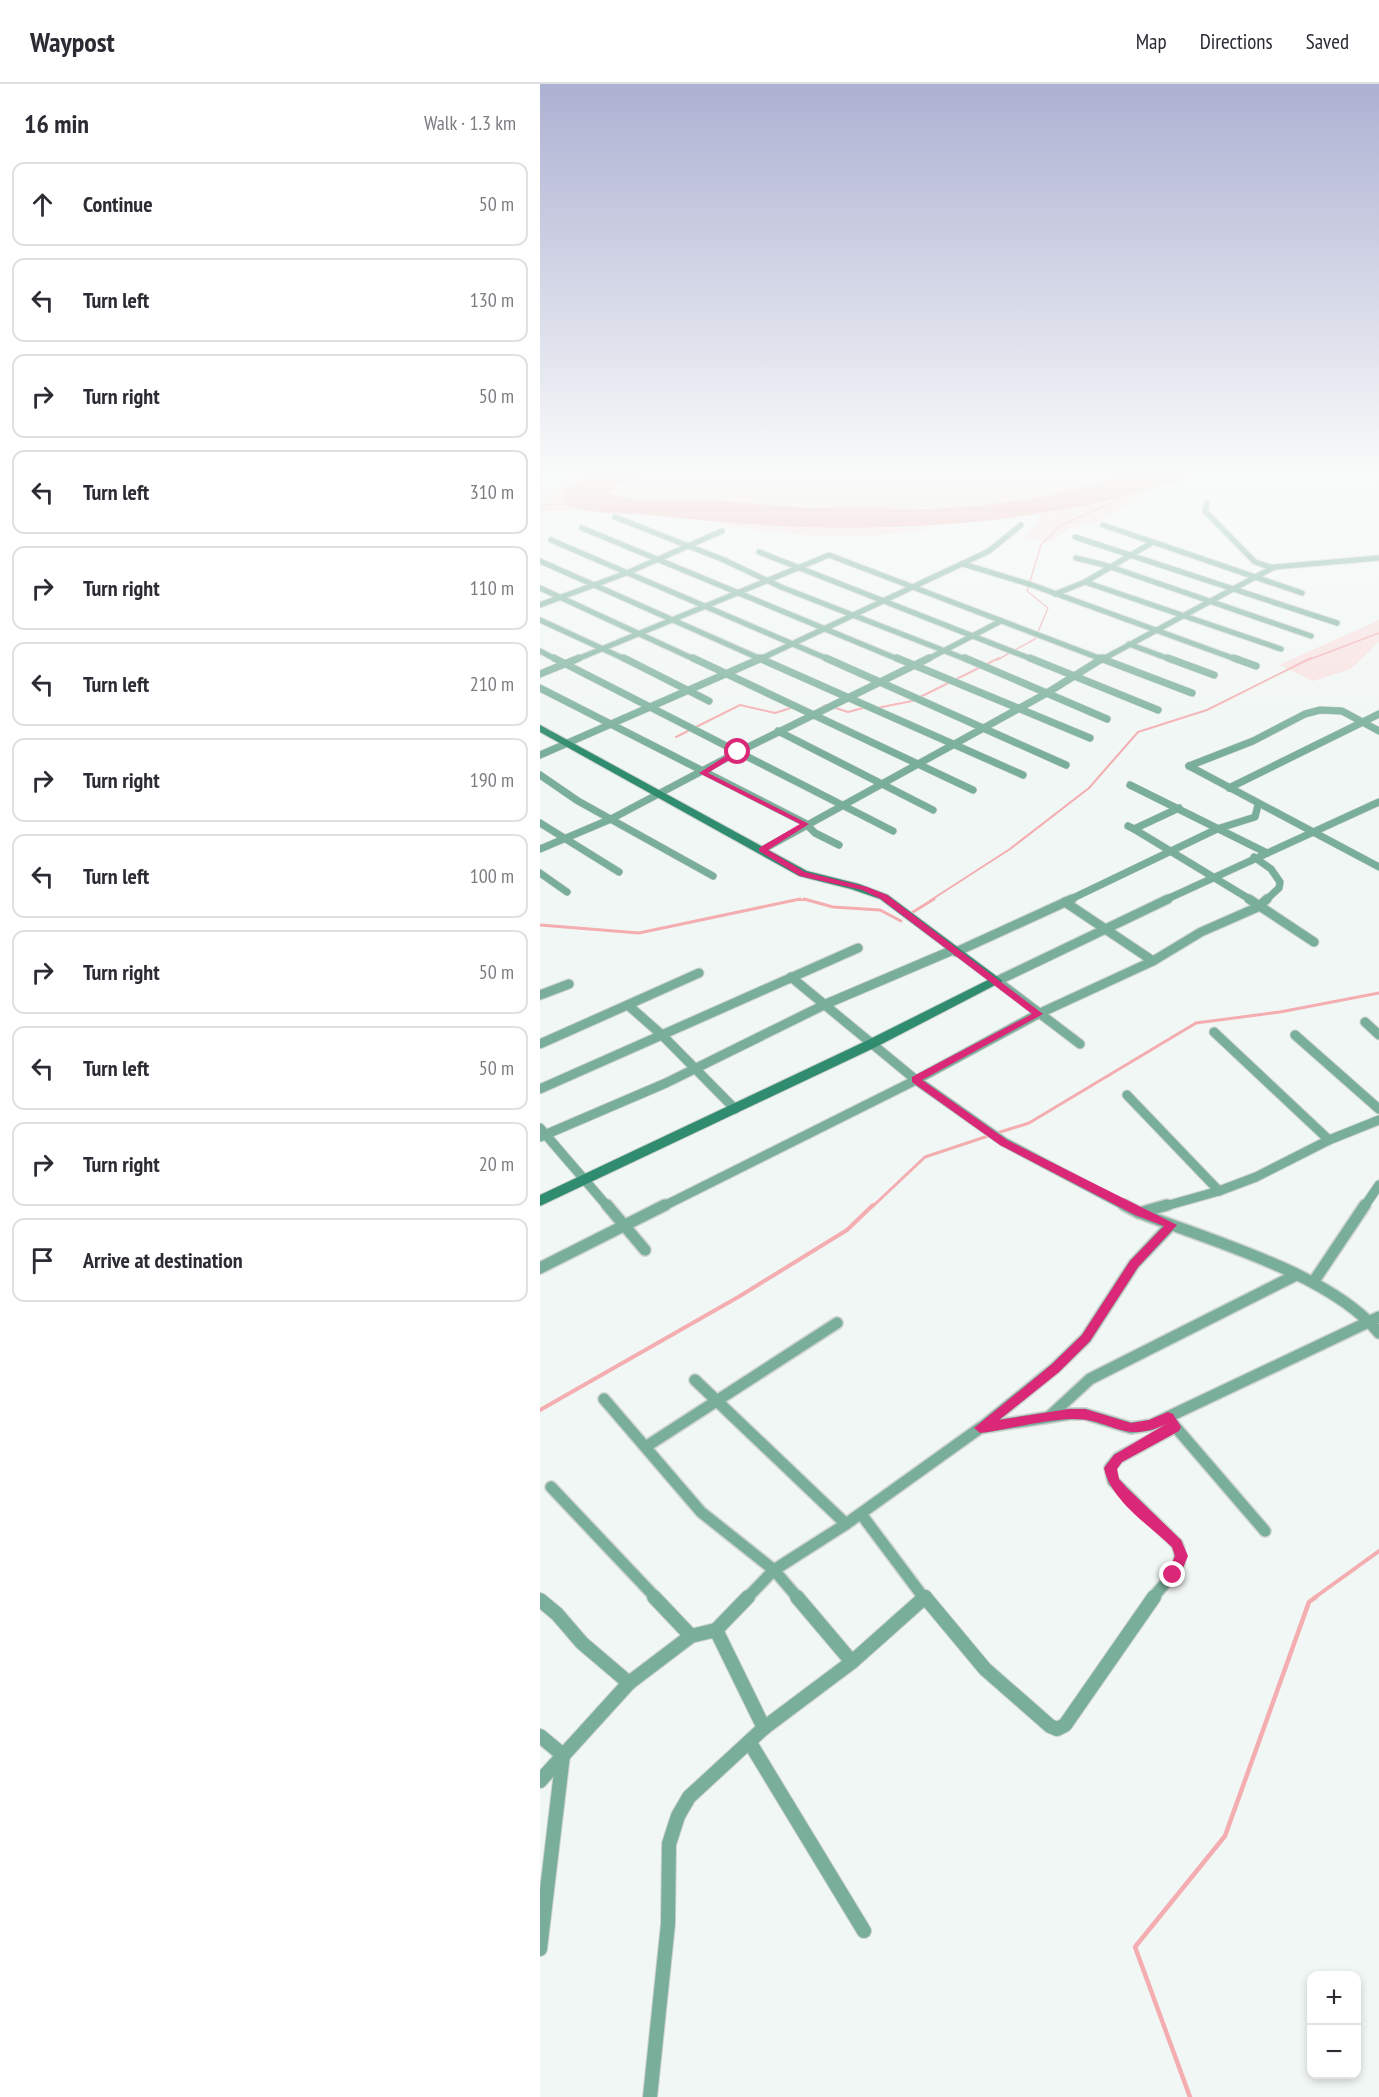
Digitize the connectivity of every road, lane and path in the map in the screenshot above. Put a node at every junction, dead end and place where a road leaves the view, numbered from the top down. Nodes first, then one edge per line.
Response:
1 (547, 564) edge
2 (609, 564) edge
3 (648, 564) edge
4 (668, 564) edge
5 (730, 564) edge
6 (795, 564) edge
7 (806, 564) edge
8 (853, 564) edge
9 (963, 564) joint
10 (1099, 564) edge
11 (1116, 564) edge
12 (1156, 564) edge
13 (1221, 564) edge
14 (1262, 564) edge
15 (1316, 564) edge
16 (801, 566) junction
17 (1111, 567) junction
18 (1273, 568) junction
19 (629, 572) junction
20 (1258, 576) junction
21 (765, 579) junction
22 (1085, 582) junction
23 (594, 584) junction
24 (912, 586) junction
25 (540, 588) edge
26 (1233, 589) junction
27 (738, 592) junction
28 (1302, 593) dead end
29 (1055, 594) junction
30 (559, 596) junction
31 (884, 598) junction
32 (1209, 603) junction
33 (540, 605) edge
34 (707, 605) junction
35 (852, 614) junction
36 (1183, 617) junction
37 (540, 620) edge
38 (670, 620) junction
39 (1001, 621) junction
40 (1337, 623) dead end
41 (825, 627) junction
42 (1158, 631) junction
43 (638, 634) junction
44 (972, 636) junction
45 (1311, 636) dead end
46 (791, 643) junction
47 (1129, 644) junction
48 (601, 648) junction
49 (946, 650) junction
50 (1281, 650) dead end
51 (540, 651) edge
52 (762, 658) junction
53 (1100, 660) junction
54 (565, 663) junction
55 (914, 666) junction
56 (1256, 666) dead end
57 (540, 674) edge
58 (725, 675) junction
59 (1214, 675) dead end
60 (1075, 676) junction
61 (883, 682) junction
62 (540, 688) edge
63 (688, 689) junction
64 (1047, 693) junction
65 (1192, 693) dead end
66 (849, 699) junction
67 (709, 701) dead end
68 (649, 706) junction
69 (1017, 708) junction
70 (1158, 710) dead end
71 (815, 714) junction
72 (1379, 714) edge
73 (1107, 719) dead end
74 (610, 723) junction
75 (1365, 723) junction
76 (540, 728) edge
77 (984, 728) junction
78 (1379, 730) edge
79 (778, 731) junction
80 (1090, 738) dead end
81 (566, 743) junction
82 (954, 744) junction
83 (738, 752) junction
84 (540, 755) edge
85 (918, 764) junction
86 (1066, 765) dead end
87 (702, 773) junction
88 (540, 775) edge
89 (1023, 775) dead end
90 (880, 784) junction
91 (1130, 785) dead end
92 (1229, 788) junction
93 (973, 790) dead end
94 (658, 793) junction
95 (1379, 801) edge
96 (844, 805) junction
97 (1258, 805) junction
98 (1179, 808) junction
99 (933, 810) dead end
100 (610, 819) junction
101 (540, 823) edge
102 (806, 824) junction
103 (1217, 829) junction
104 (893, 831) dead end
105 (1313, 832) junction
106 (567, 840) junction
107 (839, 844) dead end
108 (540, 849) edge
109 (762, 850) junction
110 (1173, 852) junction
111 (1267, 853) junction
112 (1254, 857) junction
113 (1379, 867) edge
114 (619, 872) dead end
115 (540, 873) edge
116 (713, 876) dead end
117 (1215, 876) junction
118 (567, 892) dead end
119 (1065, 902) junction
120 (1258, 907) junction
121 (1106, 928) junction
122 (1314, 942) dead end
123 (858, 948) dead end
124 (955, 951) junction
125 (1153, 961) junction
126 (699, 973) dead end
127 (791, 977) junction
128 (997, 981) junction
129 (569, 984) dead end
130 (540, 995) edge
131 (826, 1004) junction
132 (629, 1006) junction
133 (1038, 1014) junction
134 (1365, 1022) dead end
135 (1214, 1032) dead end
136 (662, 1035) junction
137 (1295, 1035) dead end
138 (1379, 1035) edge
139 (540, 1044) edge
140 (871, 1044) junction
141 (1080, 1044) dead end
142 (695, 1070) junction
143 (915, 1080) junction
144 (540, 1089) edge
145 (1127, 1095) dead end
146 (735, 1108) junction
147 (1379, 1109) edge
148 (1379, 1120) edge
149 (542, 1133) edge
150 (1329, 1140) junction
151 (586, 1179) junction
152 (1379, 1185) edge
153 (1219, 1191) junction
154 (540, 1202) edge
155 (1139, 1212) junction
156 (1171, 1225) junction
157 (625, 1227) junction
158 (645, 1250) dead end
159 (540, 1268) edge
160 (1296, 1275) junction
161 (1314, 1281) junction
162 (1374, 1320) edge
163 (837, 1323) dead end
164 (1379, 1333) edge
165 (695, 1380) dead end
166 (604, 1400) dead end
167 (718, 1401) junction
168 (1050, 1417) junction
169 (1172, 1422) junction
170 (980, 1428) junction
171 (647, 1446) junction
172 (551, 1487) dead end
173 (861, 1514) junction
174 (846, 1524) junction
175 (1265, 1531) dead end
176 (774, 1570) junction
177 (924, 1597) junction
178 (540, 1600) edge
179 (716, 1630) junction
180 (691, 1636) junction
181 (852, 1662) junction
182 (629, 1683) junction
183 (764, 1728) junction
184 (540, 1736) edge
185 (750, 1743) junction
186 (562, 1755) junction
187 (540, 1781) edge
188 (864, 1931) dead end
189 (540, 1949) edge
190 (650, 2097) edge

1 - 23 street
2 - 19 street
3 - 19 street
4 - 27 street
5 - 21 street
6 - 16 street
7 - 16 street
8 - 24 street
9 - 24 street
9 - 29 street
10 - 17 street
11 - 17 street
12 - 26 street
13 - 20 street
14 - 18 street
15 - 18 street
16 - 21 street
16 - 31 street
17 - 22 street
17 - 32 street
18 - 20 street
19 - 23 street
19 - 34 street
20 - 26 street
20 - 28 street
21 - 27 street
21 - 35 street
22 - 29 street
22 - 36 street
23 - 30 street
23 - 38 street
24 - 31 street
24 - 39 street
25 - 30 street
26 - 32 street
26 - 40 street
27 - 34 street
27 - 41 street
29 - 42 street
30 - 33 street
30 - 43 street
31 - 35 street
31 - 44 street
32 - 36 street
32 - 45 street
34 - 38 street
34 - 46 street
35 - 41 street
35 - 49 street
36 - 42 street
36 - 50 street
37 - 48 street
38 - 43 street
38 - 52 street
39 - 44 street
39 - 53 street
41 - 46 street
41 - 55 street
42 - 47 street
42 - 56 street
43 - 48 street
43 - 58 street
44 - 49 street
44 - 60 street
46 - 52 street
46 - 61 street
47 - 53 street
47 - 59 street
48 - 54 street
48 - 63 street
49 - 55 street
49 - 64 street
51 - 54 street
52 - 58 street
52 - 66 street
53 - 60 street
53 - 65 street
54 - 57 street
54 - 68 street
55 - 61 street
55 - 69 street
58 - 63 street
58 - 71 street
60 - 64 street
60 - 70 street
61 - 66 street
61 - 77 street
62 - 74 street
63 - 67 street
63 - 68 street
64 - 69 street
64 - 73 street
66 - 71 street
66 - 82 street
68 - 74 street
68 - 83 street
69 - 77 street
69 - 80 street
71 - 79 street
71 - 85 street
72 - 75 street
74 - 81 street
74 - 87 street
75 - 78 street
75 - 92 street
75 - 92 street
76 - 81 street
77 - 82 street
77 - 86 street
79 - 83 street
79 - 90 street
81 - 84 street
81 - 94 street
82 - 85 street
82 - 89 street
83 - 87 street
83 - 96 street
85 - 90 street
85 - 93 street
87 - 94 street
87 - 102 street
88 - 100 street
90 - 96 street
90 - 99 street
91 - 98 street
92 - 97 street
94 - 100 street
94 - 109 street
95 - 105 street
96 - 102 street
96 - 104 street
97 - 103 street
97 - 105 street
98 - 103 street
98 - 110 street
100 - 106 street
100 - 116 street
101 - 106 street
102 - 107 street
102 - 109 street
103 - 110 street
103 - 111 street
105 - 111 street
105 - 113 street
106 - 108 street
106 - 114 street
109 - 124 street
110 - 117 street
110 - 119 street
111 - 112 street
112 - 117 street
112 - 120 street
115 - 118 street
117 - 120 street
117 - 121 street
119 - 121 street
119 - 124 street
120 - 122 street
120 - 125 street
121 - 125 street
121 - 128 street
123 - 127 street
124 - 128 street
124 - 131 street
125 - 133 street
126 - 132 street
127 - 131 street
127 - 136 street
128 - 133 street
128 - 140 street
129 - 130 street
131 - 140 street
131 - 142 street
132 - 136 street
132 - 139 street
133 - 141 street
133 - 143 street
134 - 138 street
135 - 150 street
136 - 142 street
136 - 144 street
137 - 147 street
140 - 143 street
140 - 146 street
142 - 146 street
142 - 149 street
143 - 155 street
143 - 157 street
145 - 153 street
146 - 151 street
148 - 150 street
149 - 151 street
150 - 153 street
151 - 154 street
151 - 157 street
152 - 161 street
153 - 155 street
155 - 156 street
156 - 160 street
156 - 170 street
157 - 158 street
157 - 159 street
160 - 161 street
160 - 168 street
161 - 162 street
162 - 164 street
162 - 169 street
163 - 167 street
165 - 167 street
166 - 171 street
167 - 171 street
167 - 174 street
168 - 169 street
168 - 170 street
169 - 175 street
169 - 177 street
170 - 173 street
171 - 176 street
172 - 180 street
173 - 174 street
173 - 177 street
174 - 176 street
176 - 179 street
176 - 181 street
177 - 181 street
178 - 182 street
179 - 180 street
179 - 183 street
180 - 182 street
181 - 183 street
182 - 186 street
183 - 185 street
184 - 186 street
185 - 188 street
185 - 190 street
186 - 187 street
186 - 189 street

